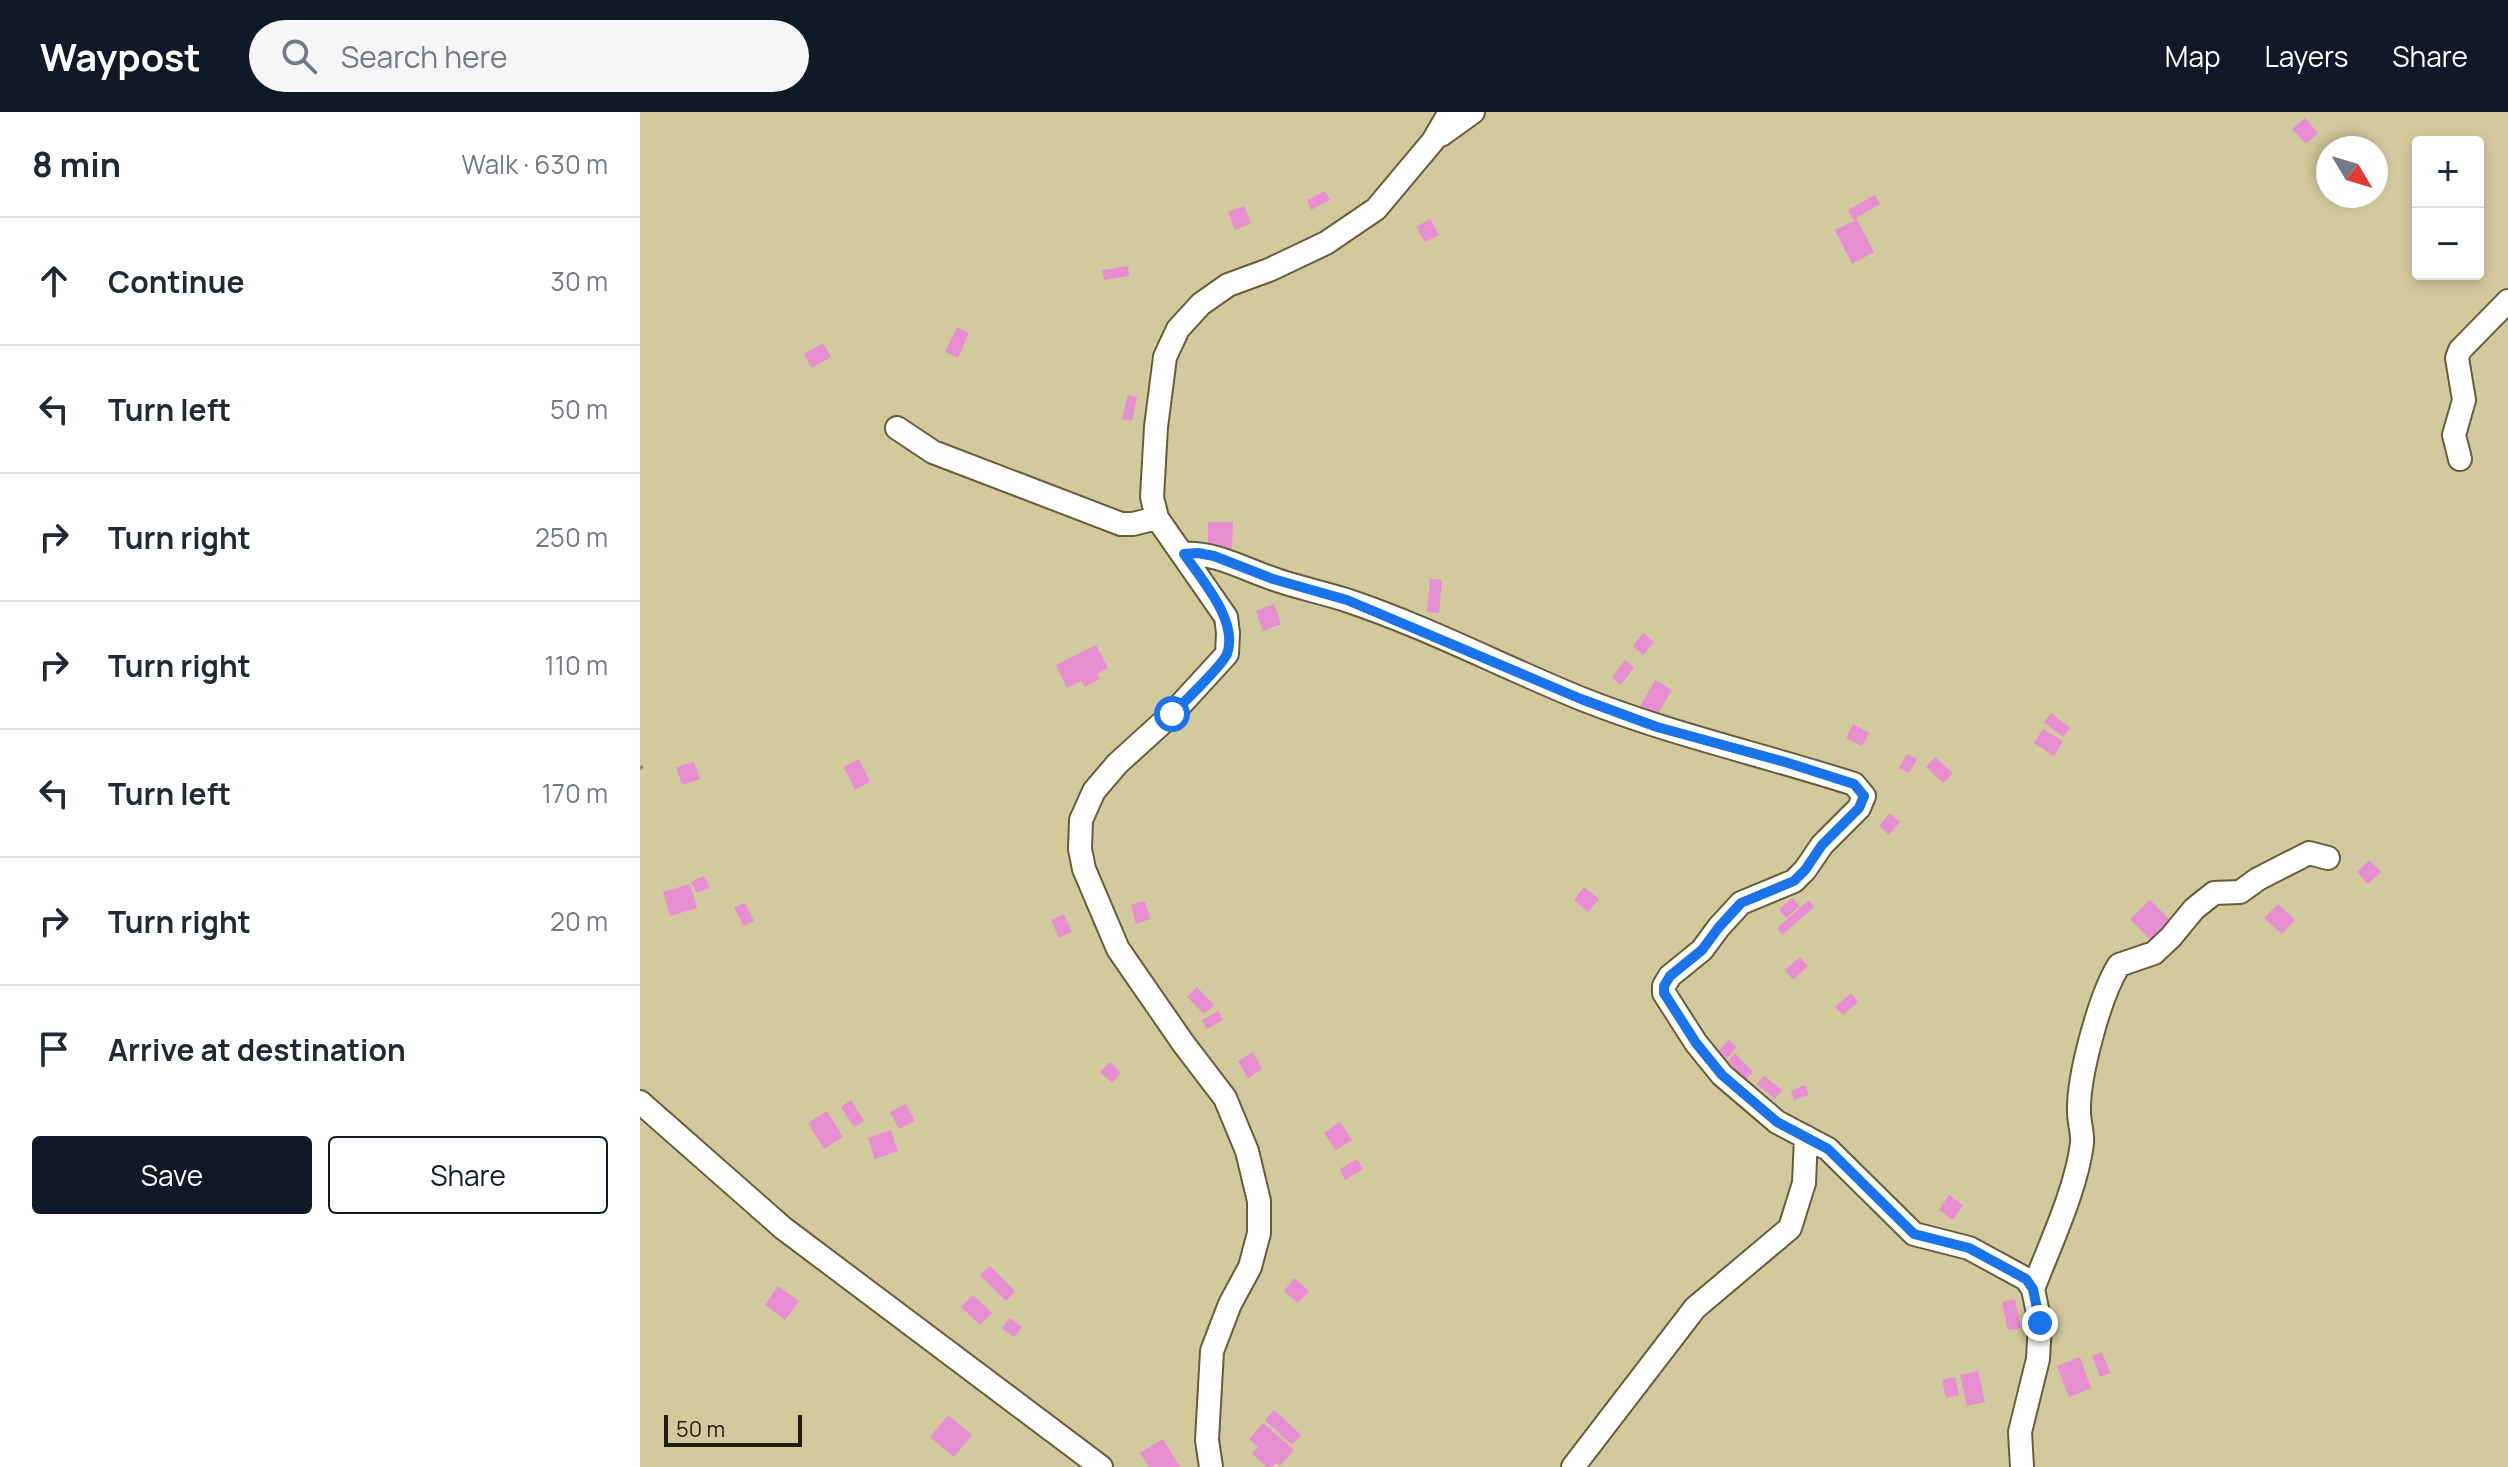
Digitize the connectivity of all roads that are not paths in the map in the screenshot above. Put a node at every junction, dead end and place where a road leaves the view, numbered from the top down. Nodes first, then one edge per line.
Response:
1 (1450, 112) edge
2 (1473, 112) edge
3 (1433, 141) junction
4 (2508, 301) edge
5 (897, 428) dead end
6 (2460, 459) dead end
7 (1157, 518) junction
8 (1184, 554) junction
9 (2328, 858) dead end
10 (640, 1102) edge
11 (1806, 1137) junction
12 (2033, 1289) junction
13 (1101, 1467) edge
14 (1211, 1467) edge
15 (1573, 1467) edge
16 (2022, 1467) edge

1 - 3 street
2 - 3 street
3 - 7 street
4 - 6 street
5 - 7 street
7 - 8 street
8 - 11 street
8 - 14 street
9 - 12 street
10 - 13 street
11 - 12 street
11 - 15 street
12 - 16 street

